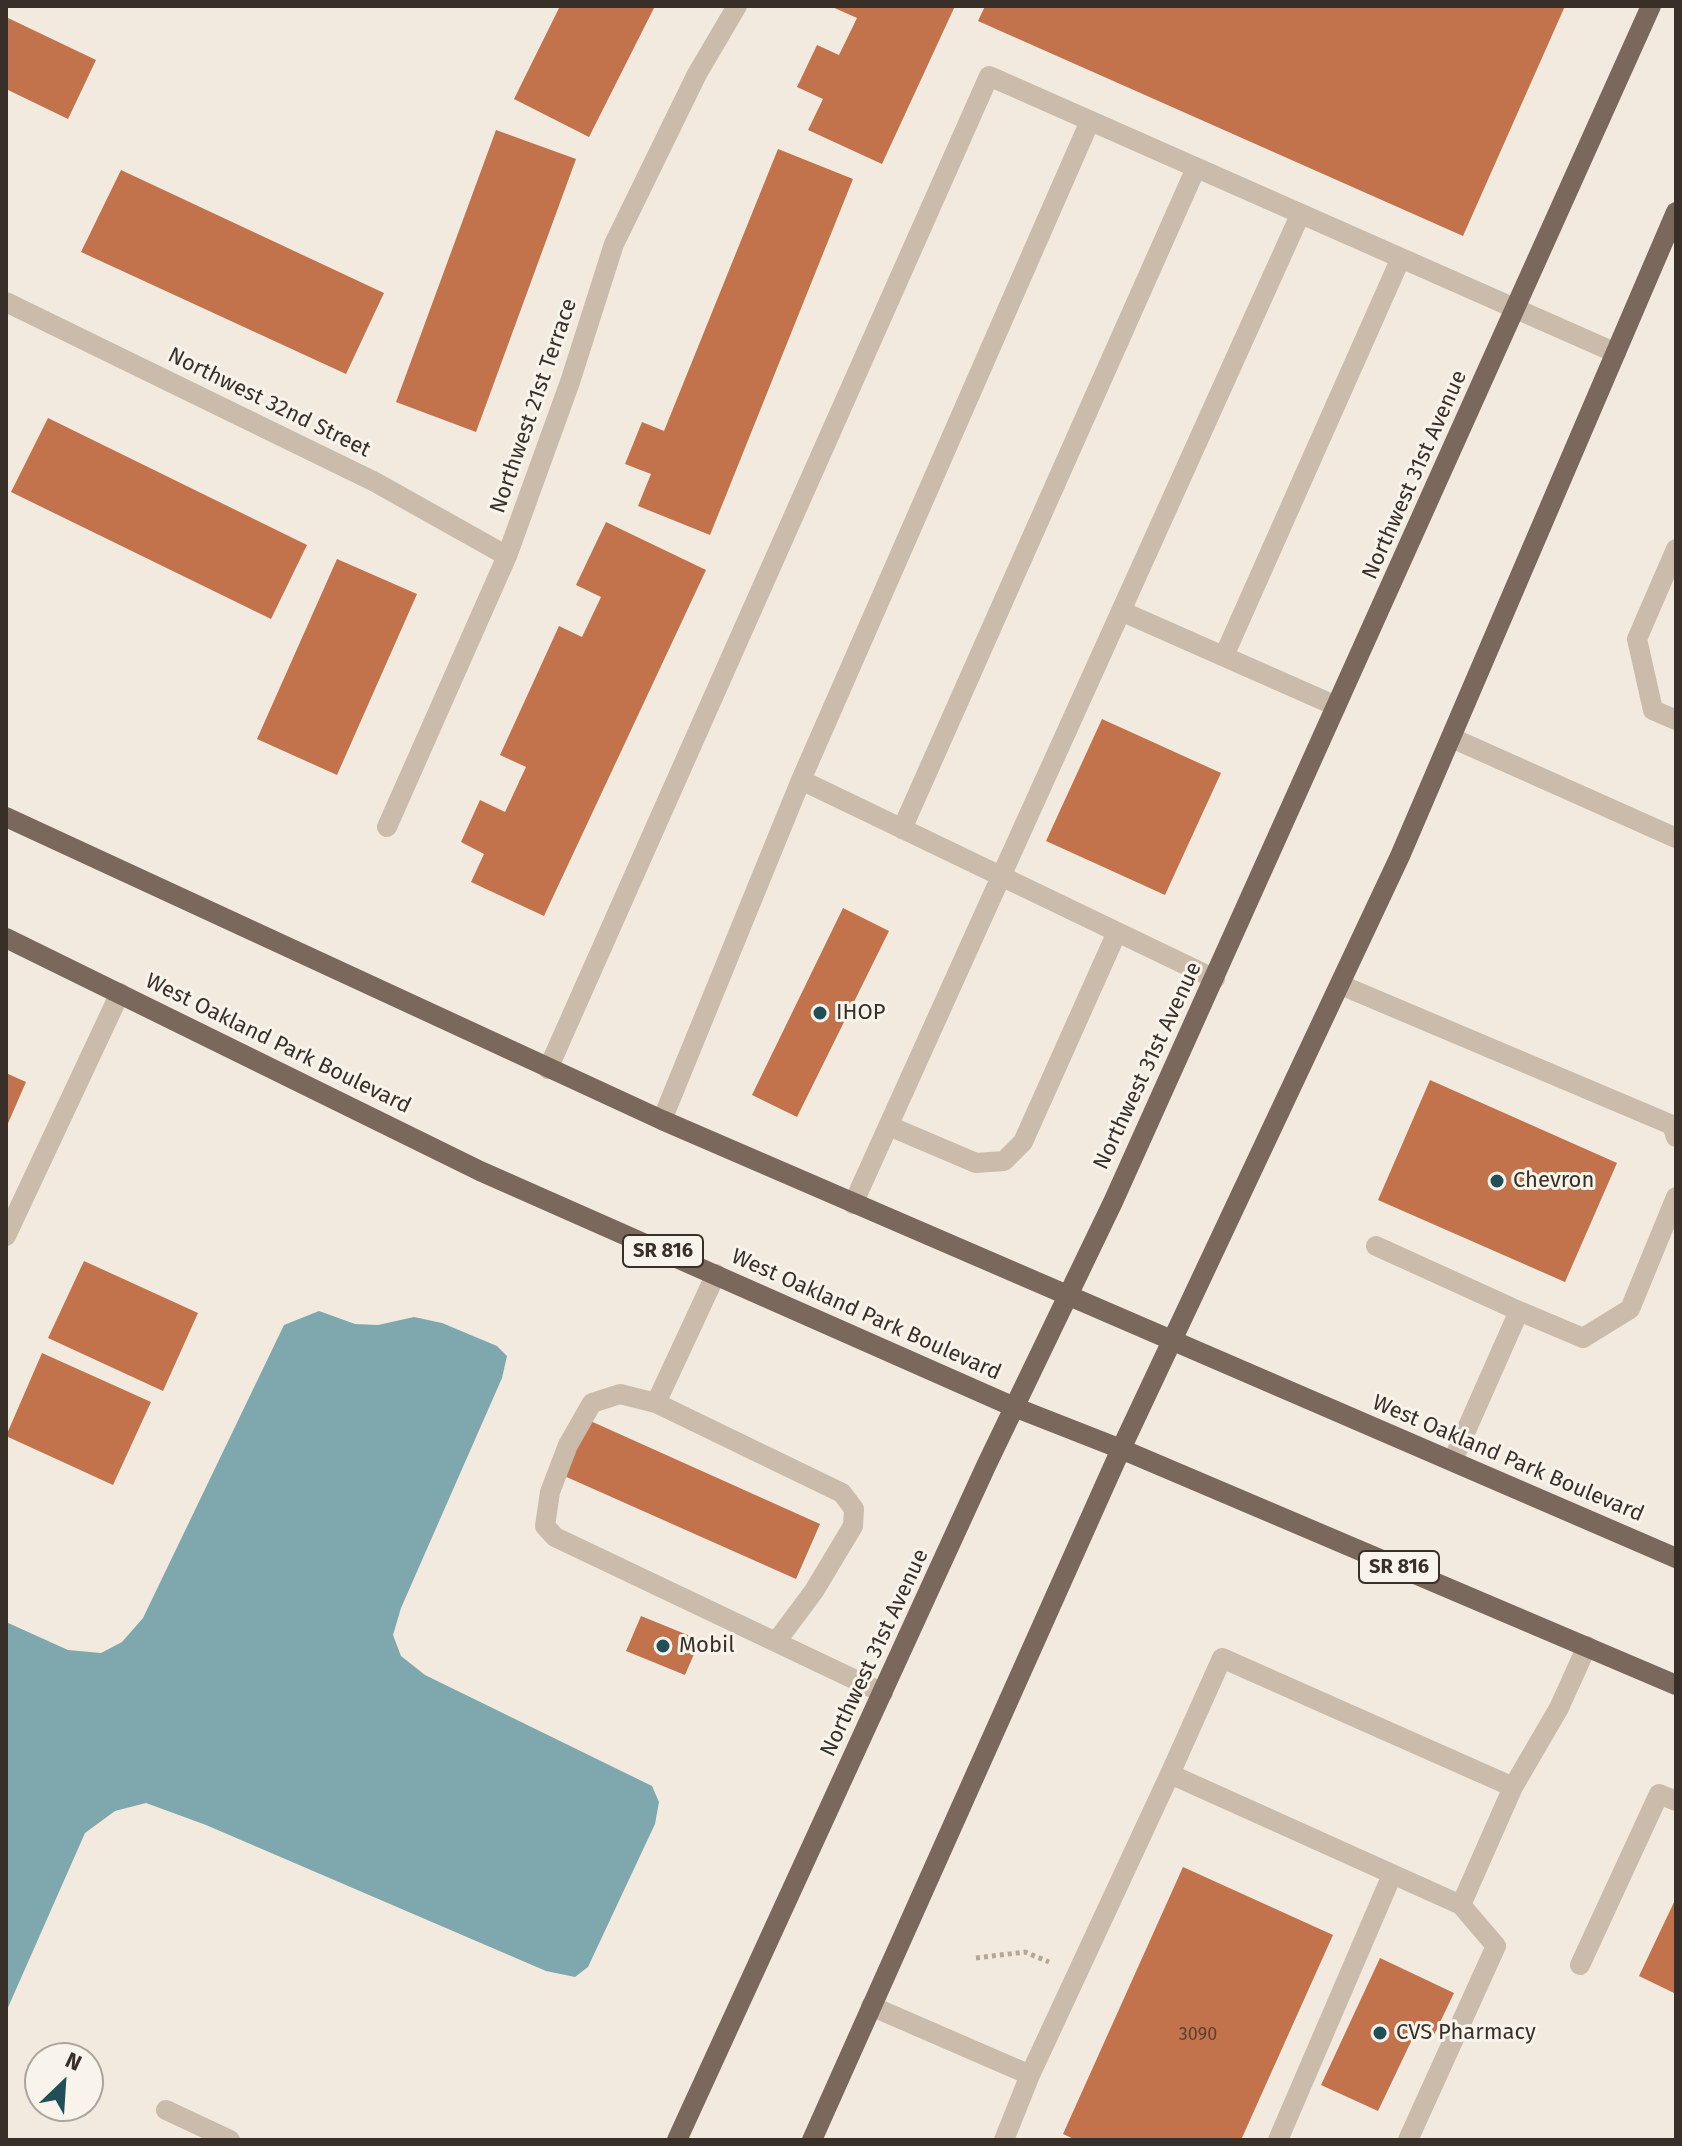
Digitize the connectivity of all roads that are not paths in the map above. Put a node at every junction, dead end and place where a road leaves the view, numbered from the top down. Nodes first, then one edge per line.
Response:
1 (737, 6) edge
2 (1651, 6) edge
3 (1090, 121) junction
4 (1196, 168) junction
5 (1676, 212) edge
6 (1300, 215) junction
7 (1400, 260) junction
8 (6, 302) edge
9 (1515, 311) junction
10 (1616, 353) junction
11 (1676, 549) edge
12 (507, 556) junction
13 (1121, 611) junction
14 (1224, 656) junction
15 (1336, 706) junction
16 (1676, 720) edge
17 (1452, 738) junction
18 (801, 780) junction
19 (6, 817) edge
20 (387, 827) dead end
21 (902, 829) junction
22 (1676, 838) edge
23 (1002, 877) junction
24 (1117, 932) junction
25 (6, 938) edge
26 (1215, 979) junction
27 (1341, 985) junction
28 (120, 993) junction
29 (548, 1069) junction
30 (662, 1120) junction
31 (889, 1126) junction
32 (1676, 1137) edge
33 (1676, 1197) edge
34 (853, 1204) junction
35 (6, 1236) edge
36 (1376, 1246) dead end
37 (716, 1274) junction
38 (1068, 1295) junction
39 (1519, 1311) junction
40 (1172, 1342) junction
41 (656, 1403) junction
42 (1014, 1407) junction
43 (1121, 1449) junction
44 (1453, 1460) junction
45 (1676, 1558) edge
46 (776, 1642) junction
47 (1587, 1646) junction
48 (1676, 1685) edge
49 (883, 1693) junction
50 (1170, 1774) junction
51 (1513, 1787) junction
52 (1676, 1801) edge
53 (1392, 1875) junction
54 (1461, 1905) junction
55 (1580, 1965) dead end
56 (871, 2006) junction
57 (1030, 2075) junction
58 (166, 2110) dead end
59 (1407, 2137) edge
60 (230, 2140) edge
61 (677, 2140) edge
62 (812, 2140) edge
63 (1004, 2140) edge
64 (1278, 2140) edge

1 - 12 street, Northwest 21st Terrace
2 - 9 main road, Northwest 31st Avenue
3 - 4 street
3 - 18 street
3 - 29 street
4 - 6 street
4 - 21 street
5 - 10 main road
6 - 7 street
6 - 13 street
7 - 9 street
7 - 14 street
8 - 12 street, Northwest 32nd Street
9 - 10 street
9 - 15 main road, Northwest 31st Avenue
10 - 17 main road
11 - 16 street
12 - 20 street, Northwest 21st Terrace
13 - 14 street
13 - 23 street
14 - 15 street
15 - 26 main road, Northwest 31st Avenue
17 - 22 street
17 - 27 main road
18 - 21 street
18 - 30 street
19 - 29 main road, West Oakland Park Boulevard
21 - 23 street
23 - 24 street
23 - 31 street
24 - 26 street
24 - 31 street
25 - 28 main road, West Oakland Park Boulevard / SR 816
26 - 38 main road, Northwest 31st Avenue
27 - 32 street
27 - 40 main road
28 - 35 street
28 - 37 main road, West Oakland Park Boulevard / SR 816
29 - 30 main road, West Oakland Park Boulevard
30 - 34 main road, West Oakland Park Boulevard
31 - 34 street
33 - 39 street
34 - 38 main road, West Oakland Park Boulevard
36 - 39 street
37 - 41 street
37 - 42 main road, West Oakland Park Boulevard / SR 816
38 - 40 main road, West Oakland Park Boulevard
38 - 42 main road, Northwest 31st Avenue
39 - 44 street
40 - 43 main road
40 - 44 main road, West Oakland Park Boulevard
41 - 46 street
41 - 46 street
42 - 43 main road, West Oakland Park Boulevard / SR 816
42 - 49 main road, Northwest 31st Avenue
43 - 47 main road, West Oakland Park Boulevard / SR 816
43 - 56 main road
44 - 45 main road, West Oakland Park Boulevard
46 - 49 street
47 - 48 main road, West Oakland Park Boulevard / SR 816
47 - 51 street
49 - 61 main road, Northwest 31st Avenue
50 - 51 street
50 - 53 street
50 - 57 street
51 - 54 street
52 - 55 street
53 - 54 street
53 - 64 street
54 - 59 street
56 - 57 street
56 - 62 main road
57 - 63 street
58 - 60 street

